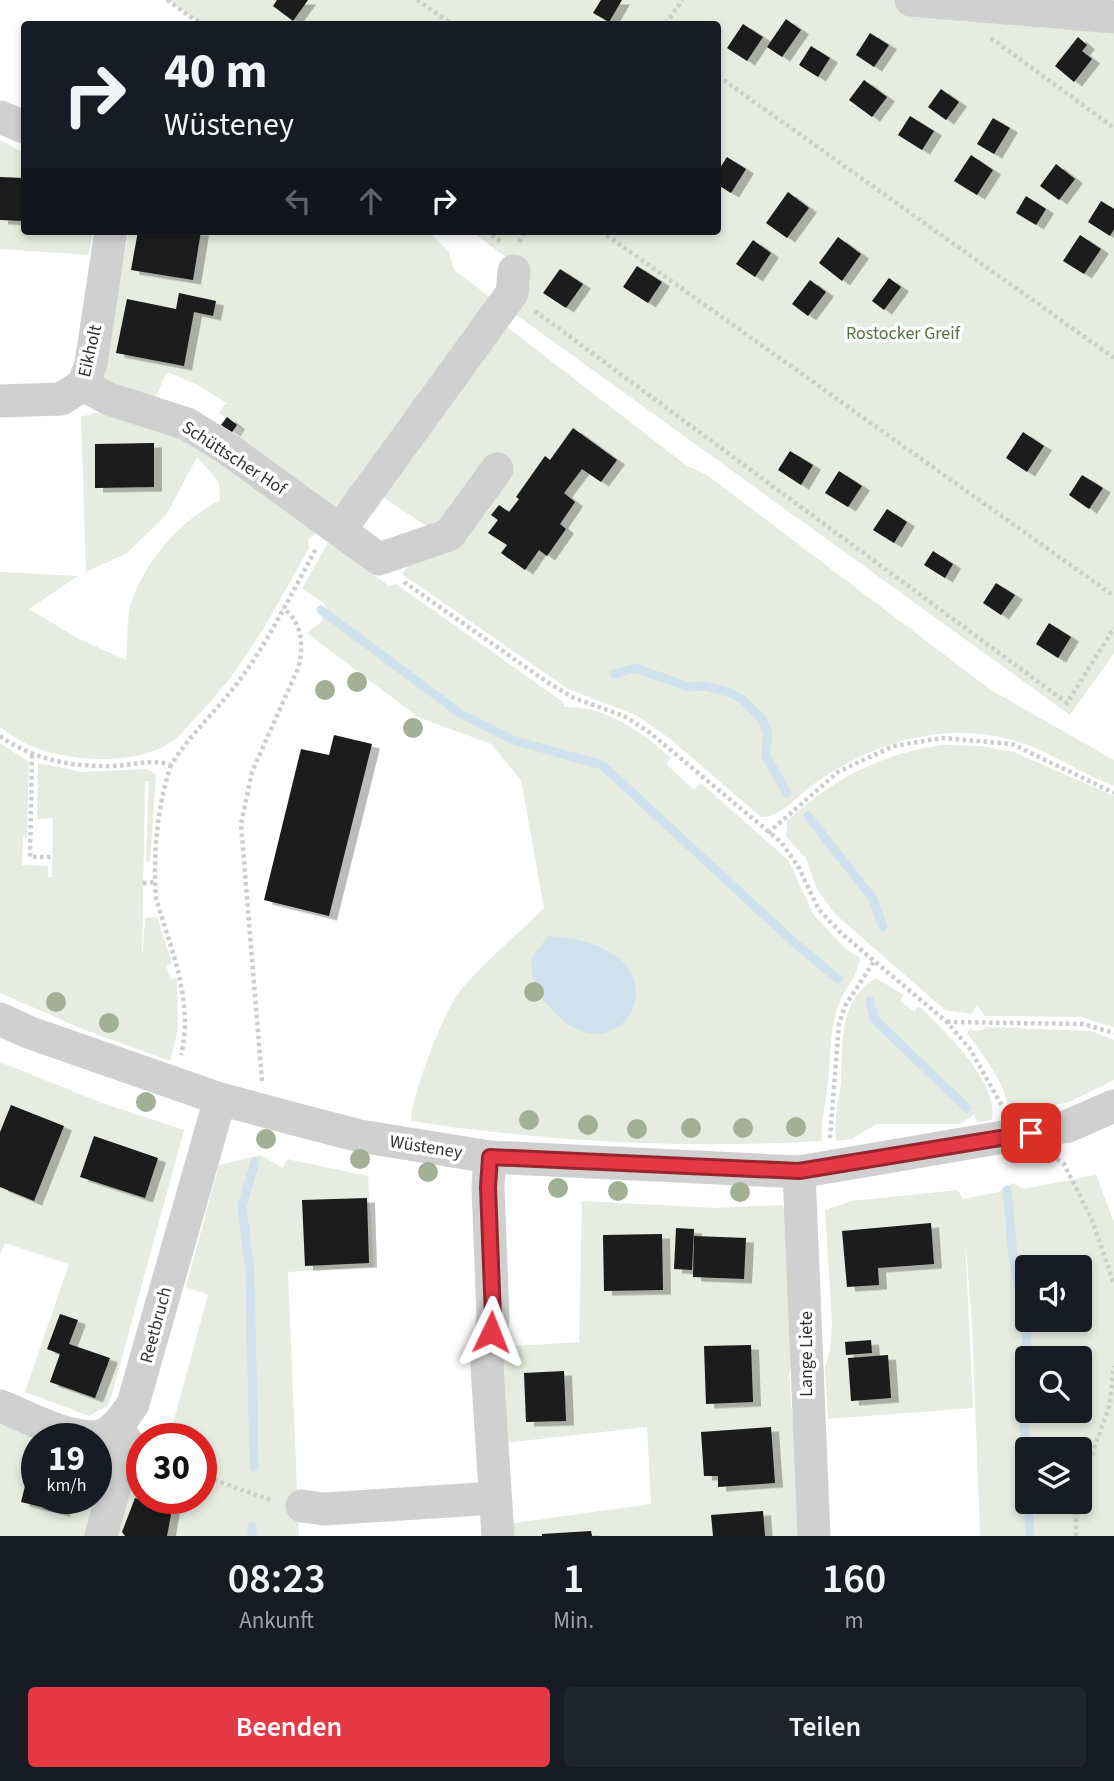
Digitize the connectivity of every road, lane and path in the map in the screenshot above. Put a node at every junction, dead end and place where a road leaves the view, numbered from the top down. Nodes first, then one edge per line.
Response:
1 (167, 0) edge
2 (417, 0) edge
3 (682, 0) edge
4 (911, 0) edge
5 (1114, 18) edge
6 (197, 21) edge
7 (448, 21) edge
8 (668, 21) edge
9 (985, 34) dead end
10 (721, 78) edge
11 (0, 117) edge
12 (21, 126) edge
13 (1114, 128) edge
14 (110, 235) edge
15 (607, 235) edge
16 (510, 290) joint
17 (1114, 358) edge
18 (83, 385) junction
19 (0, 401) edge
20 (497, 469) dead end
21 (336, 527) junction
22 (379, 559) junction
23 (1114, 596) edge
24 (283, 608) junction
25 (1114, 628) edge
26 (0, 736) edge
27 (32, 755) junction
28 (171, 765) junction
29 (1114, 793) edge
30 (768, 833) junction
31 (52, 857) dead end
32 (155, 882) junction
33 (143, 883) dead end
34 (875, 960) junction
35 (0, 1019) edge
36 (947, 1022) junction
37 (1114, 1034) edge
38 (173, 1083) junction
39 (220, 1099) junction
40 (1114, 1106) edge
41 (256, 1108) junction
42 (1047, 1130) junction
43 (1009, 1138) junction
44 (490, 1157) junction
45 (832, 1167) junction
46 (799, 1171) junction
47 (1114, 1284) edge
48 (1114, 1366) edge
49 (0, 1406) edge
50 (121, 1434) junction
51 (1092, 1454) edge
52 (217, 1481) edge
53 (495, 1498) junction
54 (302, 1506) joint
55 (1076, 1514) edge
56 (101, 1536) edge
57 (498, 1536) edge
58 (814, 1536) edge
59 (1076, 1536) edge

1 - 6 path
2 - 7 path
3 - 8 path
4 - 5 street
9 - 13 path
10 - 17 path
11 - 12 street
14 - 18 street, Eikholt
15 - 23 path
16 - 21 street
16 - 25 path
18 - 19 street, Eikholt
18 - 21 street, Schüttscher Hof
20 - 22 street
21 - 22 street, Schüttscher Hof
21 - 24 path
22 - 30 path
24 - 28 path
24 - 41 path
26 - 27 path
27 - 28 path
27 - 31 path
28 - 32 path
29 - 30 path
30 - 34 path
32 - 33 path
32 - 38 path
34 - 36 path
34 - 45 path
35 - 38 street, Wüsteney
36 - 37 path
36 - 43 path
38 - 39 street, Wüsteney
39 - 41 street, Wüsteney
39 - 50 street, Reetbruch
40 - 42 street, Wüsteney
41 - 44 street, Wüsteney
42 - 43 street, Wüsteney
42 - 47 path
43 - 45 street, Wüsteney
44 - 46 street, Wüsteney
44 - 53 street
45 - 46 street, Wüsteney
46 - 58 street, Lange Liete
48 - 51 path
49 - 50 street
50 - 56 street, Reetbruch
52 - 54 path
53 - 54 street
53 - 57 street
55 - 59 path

